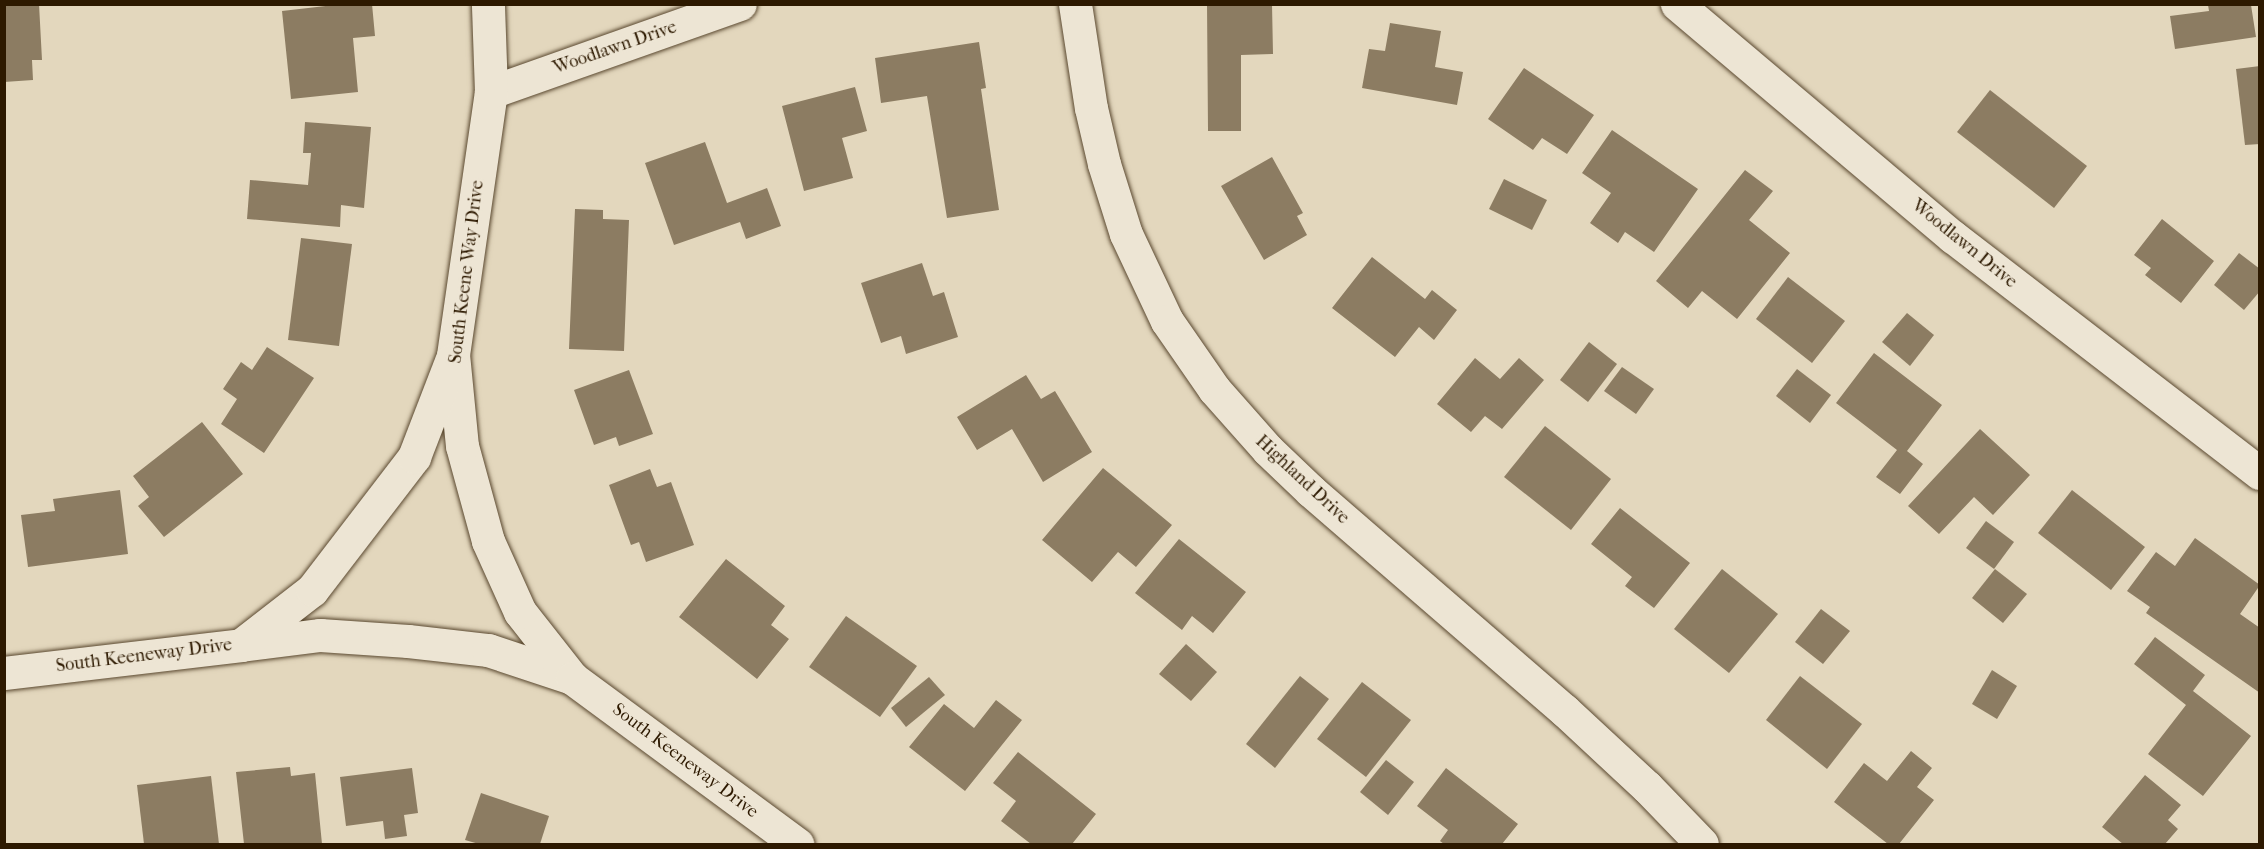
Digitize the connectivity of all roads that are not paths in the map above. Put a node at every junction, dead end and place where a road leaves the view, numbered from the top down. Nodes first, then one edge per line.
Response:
1 (488, 4) edge
2 (740, 4) edge
3 (1075, 4) edge
4 (1680, 5) edge
5 (491, 92) junction
6 (453, 355) junction
7 (2259, 473) edge
8 (241, 645) junction
9 (4, 673) edge
10 (572, 678) junction
11 (797, 844) edge
12 (1702, 844) edge

1 - 5 street, South Keene Way Drive
2 - 5 street, Woodlawn Drive
3 - 12 street, Highland Drive
4 - 7 street, Woodlawn Drive
5 - 6 street, South Keene Way Drive
6 - 8 street, South Keeneway Drive
6 - 10 street, South Keene Way Drive
8 - 9 street, South Keeneway Drive
8 - 10 street
10 - 11 street, South Keeneway Drive

